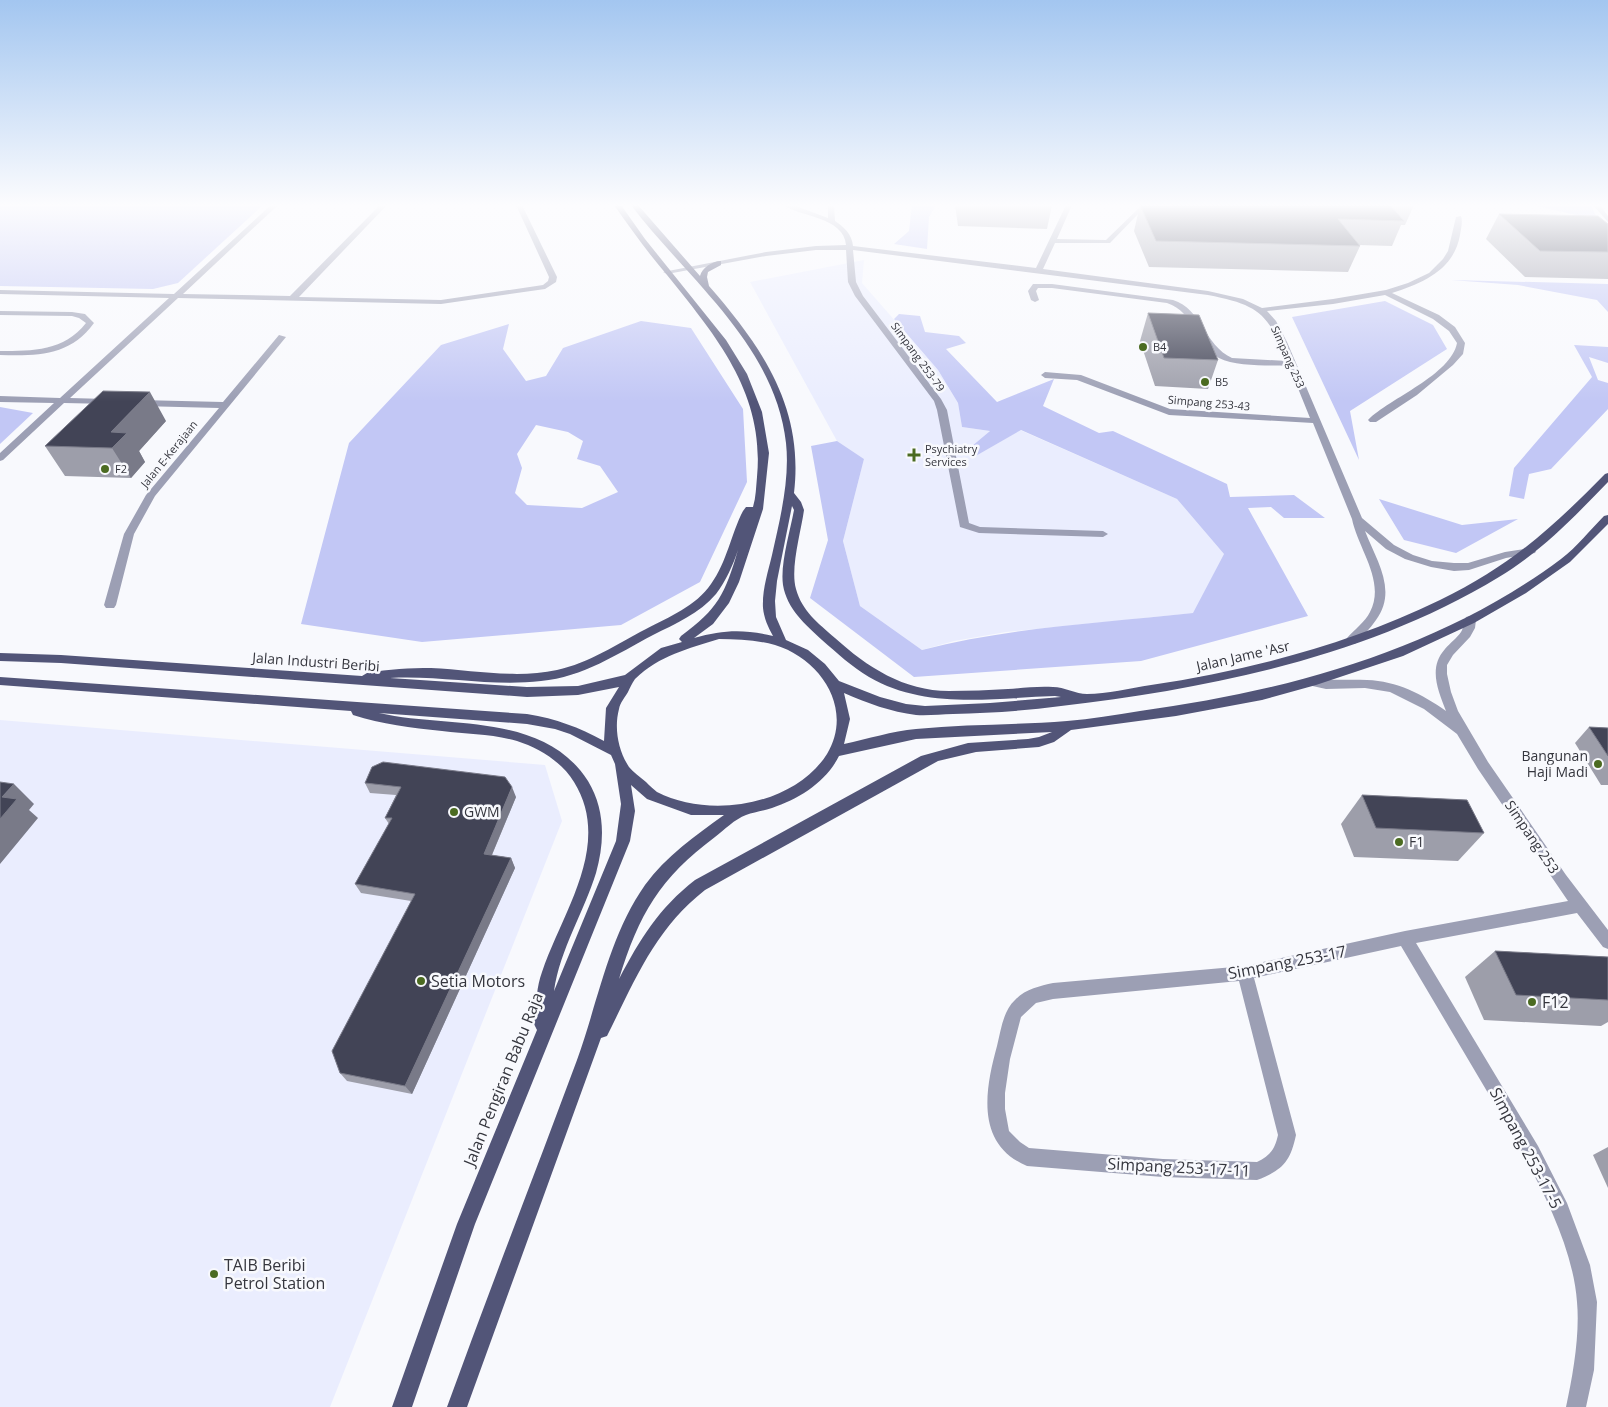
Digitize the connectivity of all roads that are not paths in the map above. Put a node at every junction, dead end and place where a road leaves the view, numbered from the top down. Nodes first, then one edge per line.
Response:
1 (203, 271) edge
2 (320, 271) edge
3 (550, 271) edge
4 (674, 271) edge
5 (690, 271) edge
6 (706, 271) edge
7 (851, 271) edge
8 (1044, 271) edge
9 (1435, 271) edge
10 (667, 272) joint
11 (705, 287) junction
12 (0, 292) edge
13 (1385, 292) junction
14 (175, 296) junction
15 (292, 299) junction
16 (1035, 300) dead end
17 (1261, 310) junction
18 (0, 313) edge
19 (282, 337) dead end
20 (0, 353) edge
21 (1292, 364) junction
22 (1045, 375) dead end
23 (0, 399) edge
24 (62, 401) junction
25 (225, 405) junction
26 (1373, 420) dead end
27 (1317, 421) junction
28 (0, 458) edge
29 (1608, 476) edge
30 (790, 495) junction
31 (760, 501) junction
32 (1608, 518) edge
33 (1358, 519) junction
34 (1103, 534) dead end
35 (1531, 551) junction
36 (110, 605) dead end
37 (1470, 620) junction
38 (1351, 641) junction
39 (782, 643) junction
40 (677, 645) junction
41 (0, 657) edge
42 (628, 679) junction
43 (352, 680) junction
44 (0, 681) edge
45 (1312, 682) junction
46 (836, 685) junction
47 (1089, 699) junction
48 (340, 706) junction
49 (1068, 726) junction
50 (1460, 730) junction
51 (613, 751) junction
52 (836, 751) junction
53 (620, 766) junction
54 (742, 810) junction
55 (1580, 906) junction
56 (1405, 938) junction
57 (1608, 942) edge
58 (1245, 973) junction
59 (1010, 1028) joint
60 (538, 1044) junction
61 (586, 1058) junction
62 (402, 1407) edge
63 (457, 1407) edge
64 (1576, 1407) edge

1 - 14 street
2 - 15 street
3 - 15 street
4 - 10 street, Simpang 253
5 - 11 main road
6 - 11 main road
7 - 34 street, Simpang 253-79
8 - 17 street, Simpang 253
9 - 13 street
10 - 31 main road
11 - 30 main road
12 - 14 street
13 - 17 street
13 - 26 street
14 - 15 street
14 - 24 street
16 - 21 street
17 - 21 street, Simpang 253
18 - 20 street
19 - 25 street, Jalan E-Kerajaan
21 - 27 street, Simpang 253
22 - 27 street, Simpang 253-43
23 - 24 street
24 - 25 street
24 - 28 street
25 - 36 street, Jalan E-Kerajaan
27 - 33 street, Simpang 253
29 - 35 main road, Jalan Jame 'Asr
30 - 39 main road
30 - 47 main road
31 - 40 main road
31 - 43 main road
32 - 37 main road
33 - 35 street, Simpang 253
33 - 38 street, Simpang 253
35 - 38 main road, Jalan Jame 'Asr
37 - 45 main road
37 - 50 street, Simpang 253
38 - 47 main road, Jalan Jame 'Asr
39 - 40 main road
39 - 46 main road
40 - 42 main road
41 - 43 main road, Jalan Industri Beribi
42 - 43 main road, Jalan Industri Beribi
42 - 51 main road
44 - 48 main road
45 - 49 main road
45 - 50 street, Simpang 253
46 - 47 main road, Jalan Jame 'Asr
46 - 52 main road
48 - 51 main road
48 - 60 main road
49 - 52 main road
49 - 61 main road
50 - 55 street, Simpang 253
51 - 53 main road
52 - 54 main road
53 - 54 main road
53 - 60 main road, Jalan Pengiran Babu Raja
54 - 61 main road
55 - 56 street, Simpang 253-17
55 - 57 street, Simpang 253
56 - 58 street, Simpang 253-17
56 - 64 street, Simpang 253-17-5
58 - 59 street, Simpang 253-17
58 - 59 street, Simpang 253-17-11
60 - 62 main road, Jalan Pengiran Babu Raja
61 - 63 main road

